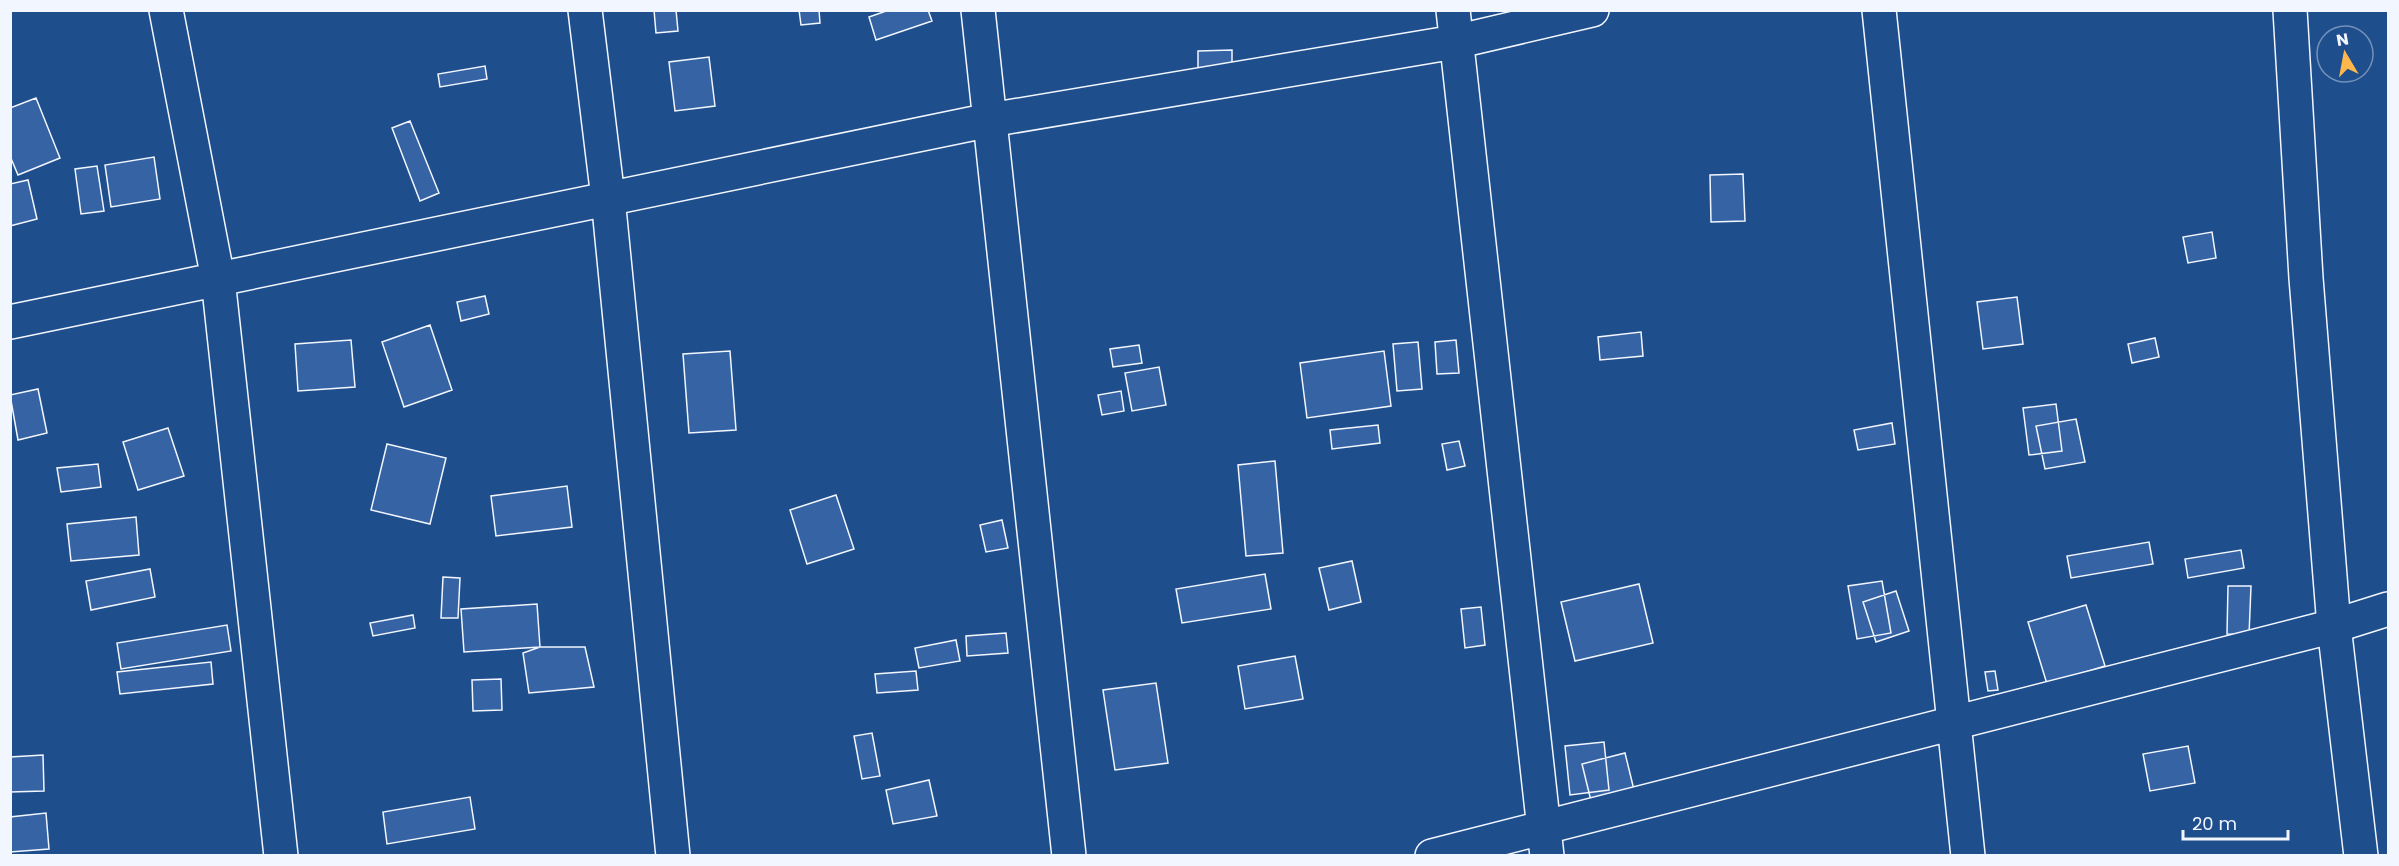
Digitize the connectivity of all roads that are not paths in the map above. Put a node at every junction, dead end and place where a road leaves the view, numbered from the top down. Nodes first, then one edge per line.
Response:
1 (166, 10) edge
2 (585, 10) edge
3 (978, 10) edge
4 (1592, 10) edge
5 (1879, 10) edge
6 (2290, 10) edge
7 (1454, 26) edge
8 (990, 120) junction
9 (608, 198) junction
10 (218, 279) junction
11 (10, 322) edge
12 (2388, 609) edge
13 (2334, 626) junction
14 (1954, 724) junction
15 (1545, 842) edge
16 (281, 855) edge
17 (673, 855) edge
18 (1070, 855) edge
19 (1432, 855) edge
20 (1968, 855) edge
21 (2361, 855) edge

1 - 10 street
2 - 9 street
3 - 8 street
4 - 7 street
5 - 14 street
6 - 13 street
7 - 8 street
7 - 15 street
8 - 9 street
8 - 18 street
9 - 10 street
9 - 17 street
10 - 11 street
10 - 16 street
12 - 13 street
13 - 14 street
13 - 21 street
14 - 15 street
14 - 20 street
15 - 19 street

